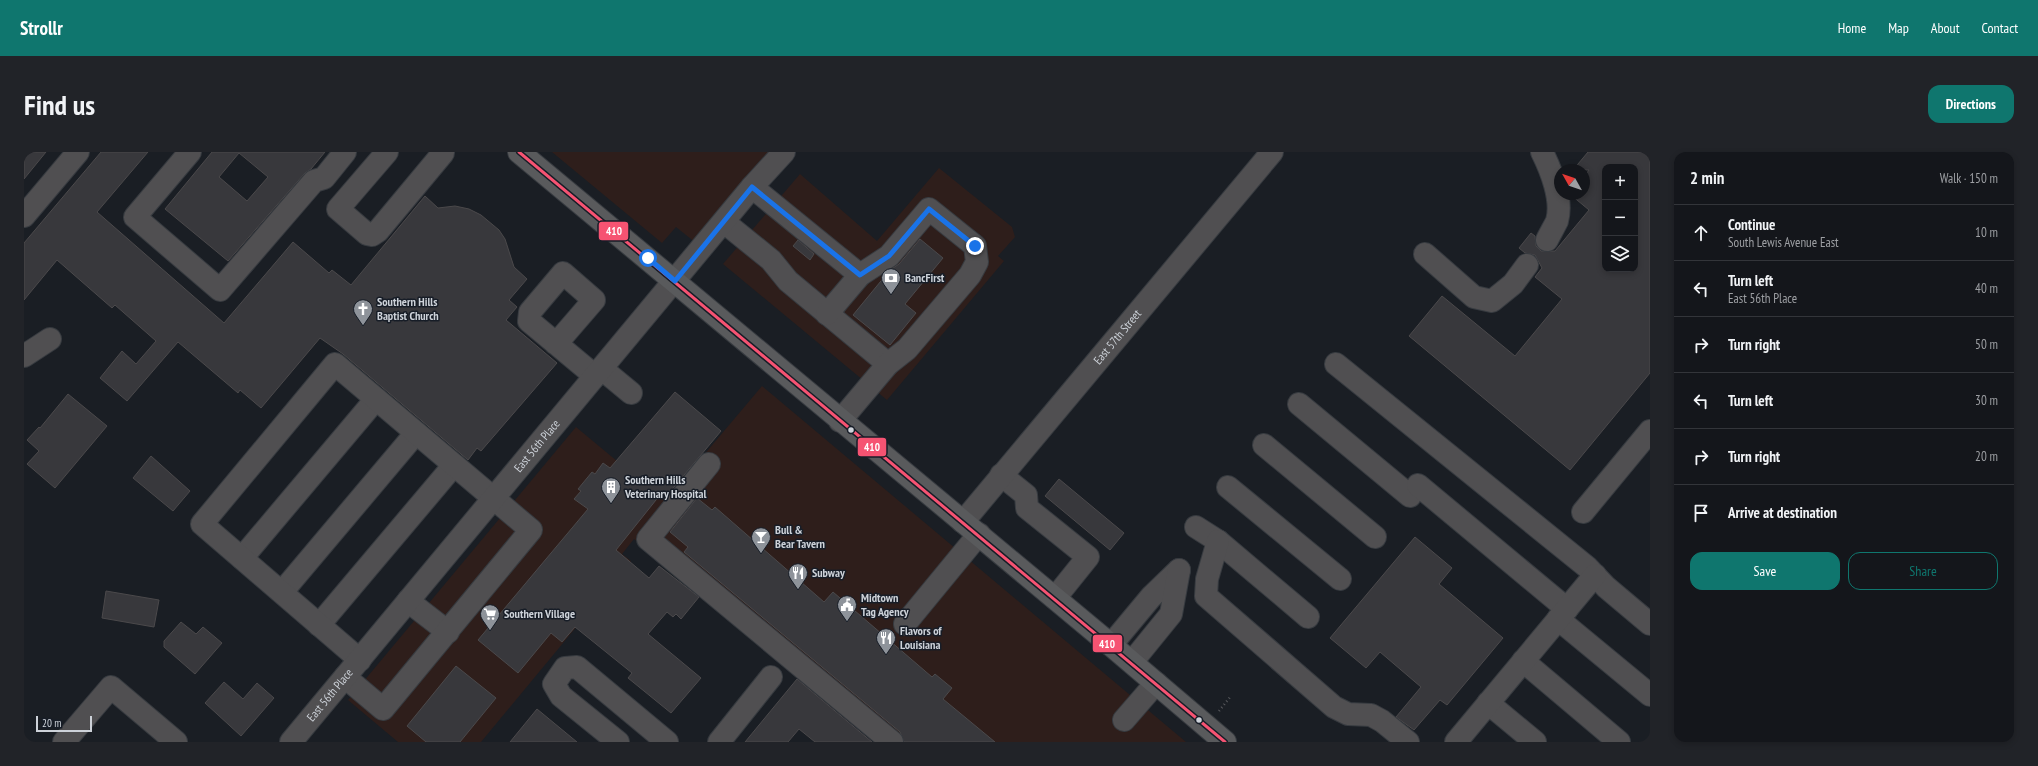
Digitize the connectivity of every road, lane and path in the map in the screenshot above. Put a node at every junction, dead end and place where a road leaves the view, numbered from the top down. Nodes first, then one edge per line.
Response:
1 (78, 152) edge
2 (190, 152) edge
3 (345, 152) edge
4 (387, 152) edge
5 (442, 152) edge
6 (519, 152) edge
7 (784, 152) edge
8 (1272, 152) edge
9 (1542, 152) edge
10 (752, 187) junction
11 (24, 216) edge
12 (724, 222) junction
13 (1547, 240) dead end
14 (1425, 254) dead end
15 (1527, 265) dead end
16 (860, 275) junction
17 (675, 281) junction
18 (827, 314) junction
19 (50, 339) dead end
20 (556, 344) dead end
21 (24, 356) edge
22 (888, 364) junction
23 (1336, 364) dead end
24 (599, 373) junction
25 (631, 393) dead end
26 (376, 399) junction
27 (1299, 404) dead end
28 (840, 420) junction
29 (1650, 431) edge
30 (416, 433) junction
31 (1264, 444) dead end
32 (709, 464) dead end
33 (454, 465) junction
34 (1002, 475) junction
35 (1228, 487) dead end
36 (494, 498) junction
37 (1583, 512) dead end
38 (1196, 527) dead end
39 (971, 528) junction
40 (1375, 537) dead end
41 (1218, 541) junction
42 (242, 558) junction
43 (1179, 570) junction
44 (1595, 575) junction
45 (1207, 579) junction
46 (1340, 579) dead end
47 (282, 592) junction
48 (1055, 598) junction
49 (408, 601) junction
50 (1562, 614) junction
51 (1308, 617) dead end
52 (905, 624) dead end
53 (1650, 624) edge
54 (319, 625) junction
55 (448, 632) junction
56 (1111, 644) junction
57 (360, 660) junction
58 (1523, 661) junction
59 (1132, 662) junction
60 (345, 677) junction
61 (771, 677) dead end
62 (1156, 683) junction
63 (1650, 695) edge
64 (1488, 703) junction
65 (1124, 720) dead end
66 (64, 742) edge
67 (176, 742) edge
68 (291, 742) edge
69 (618, 742) edge
70 (667, 742) edge
71 (719, 742) edge
72 (892, 742) edge
73 (1225, 742) edge
74 (1408, 742) edge
75 (1456, 742) edge
76 (1535, 742) edge
77 (1619, 742) edge

1 - 11 street
2 - 3 street
4 - 5 street
6 - 17 main road
7 - 10 street, East 56th Place
8 - 34 street, East 57th Street
9 - 13 street
10 - 12 street, East 56th Place
10 - 16 street
12 - 17 street, East 56th Place
12 - 18 street
14 - 15 street
16 - 18 street
16 - 22 street
17 - 24 street, East 56th Place
17 - 28 main road
18 - 22 street
19 - 21 street
20 - 24 street
22 - 28 street
23 - 44 street
24 - 25 street
24 - 36 street, East 56th Place
26 - 30 street
26 - 42 street
26 - 42 street
27 - 50 street
28 - 39 main road
29 - 37 street
30 - 33 street
30 - 47 street
31 - 40 street
32 - 72 street
33 - 36 street
33 - 54 street
34 - 39 street, East 57th Street
34 - 48 street
35 - 46 street
36 - 49 street, East 56th Place
36 - 55 street
38 - 41 street
39 - 48 main road
39 - 52 street, East 57th Street
41 - 45 street
41 - 51 street
42 - 47 street
43 - 45 street
43 - 56 street
43 - 59 street
44 - 50 street
44 - 53 street
45 - 74 street
47 - 54 street
48 - 56 main road
49 - 55 street
49 - 57 street, East 56th Place
50 - 58 street
50 - 63 street
54 - 57 street
55 - 60 street
56 - 59 main road
57 - 60 street, East 56th Place
58 - 64 street
58 - 77 street
59 - 62 main road
60 - 68 street, East 56th Place
61 - 71 street
62 - 65 street
62 - 73 main road
64 - 75 street
64 - 76 street
66 - 67 street
69 - 70 street

